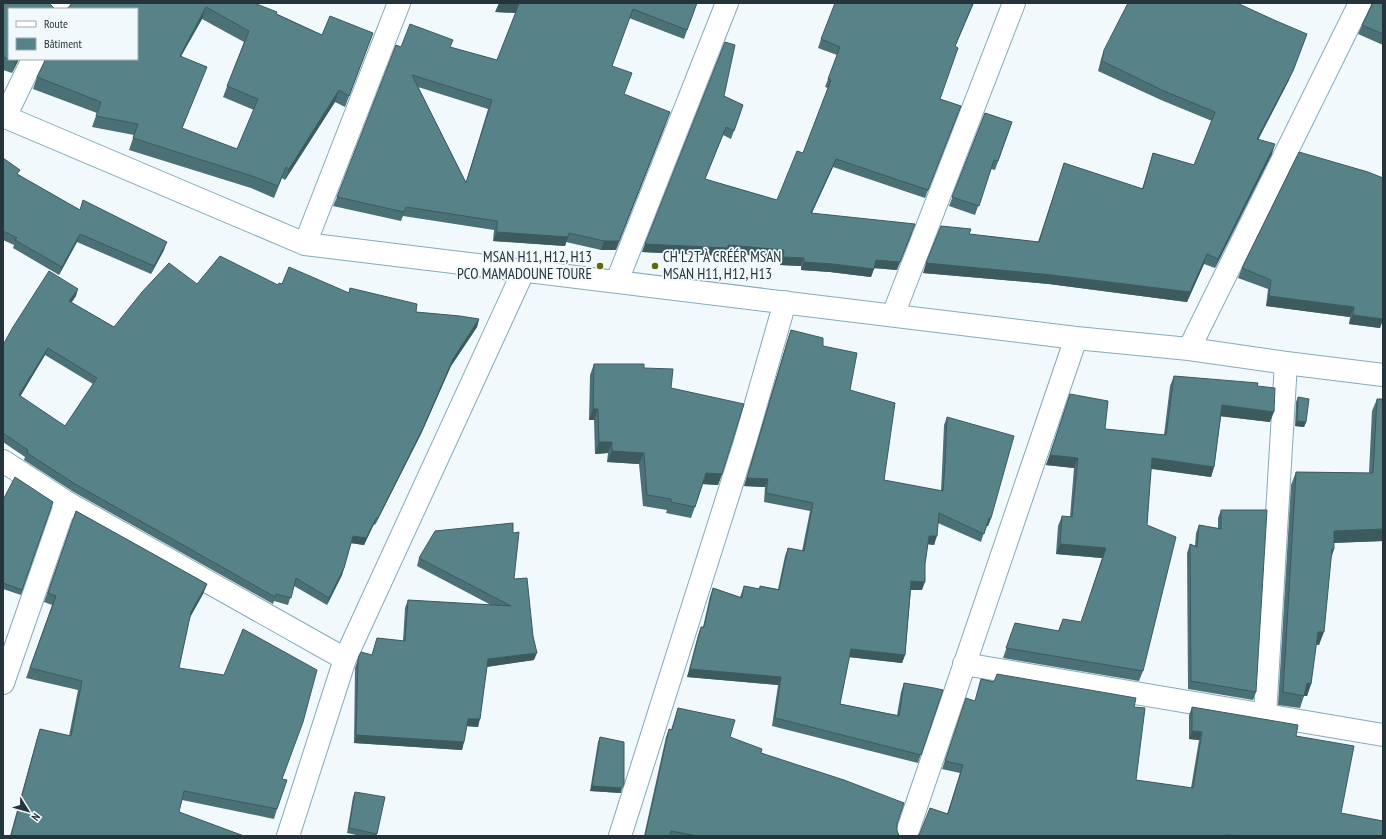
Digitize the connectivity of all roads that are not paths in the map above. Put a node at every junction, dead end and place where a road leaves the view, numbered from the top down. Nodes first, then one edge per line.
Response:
1 (399, 3) edge
2 (727, 3) edge
3 (1014, 3) edge
4 (1360, 3) edge
5 (32, 60) edge
6 (4, 116) edge
7 (305, 244) junction
8 (524, 270) junction
9 (617, 281) junction
10 (785, 302) junction
11 (893, 315) junction
12 (1076, 338) junction
13 (1189, 349) junction
14 (1286, 363) junction
15 (1383, 375) edge
16 (3, 461) edge
17 (66, 502) junction
18 (344, 659) junction
19 (964, 664) junction
20 (3, 683) edge
21 (1265, 715) junction
22 (1383, 735) edge
23 (288, 836) edge
24 (620, 836) edge
25 (906, 836) edge

1 - 7 street
2 - 9 street
3 - 11 street
4 - 13 street
5 - 6 street
6 - 7 street
7 - 8 street
8 - 9 street
8 - 18 street
9 - 10 street
10 - 11 street
10 - 24 street
11 - 12 street
12 - 13 street
12 - 19 street
13 - 14 street
14 - 15 street
14 - 21 street
16 - 17 street
17 - 18 street
17 - 20 street
18 - 23 street
19 - 21 street
19 - 25 street
21 - 22 street

